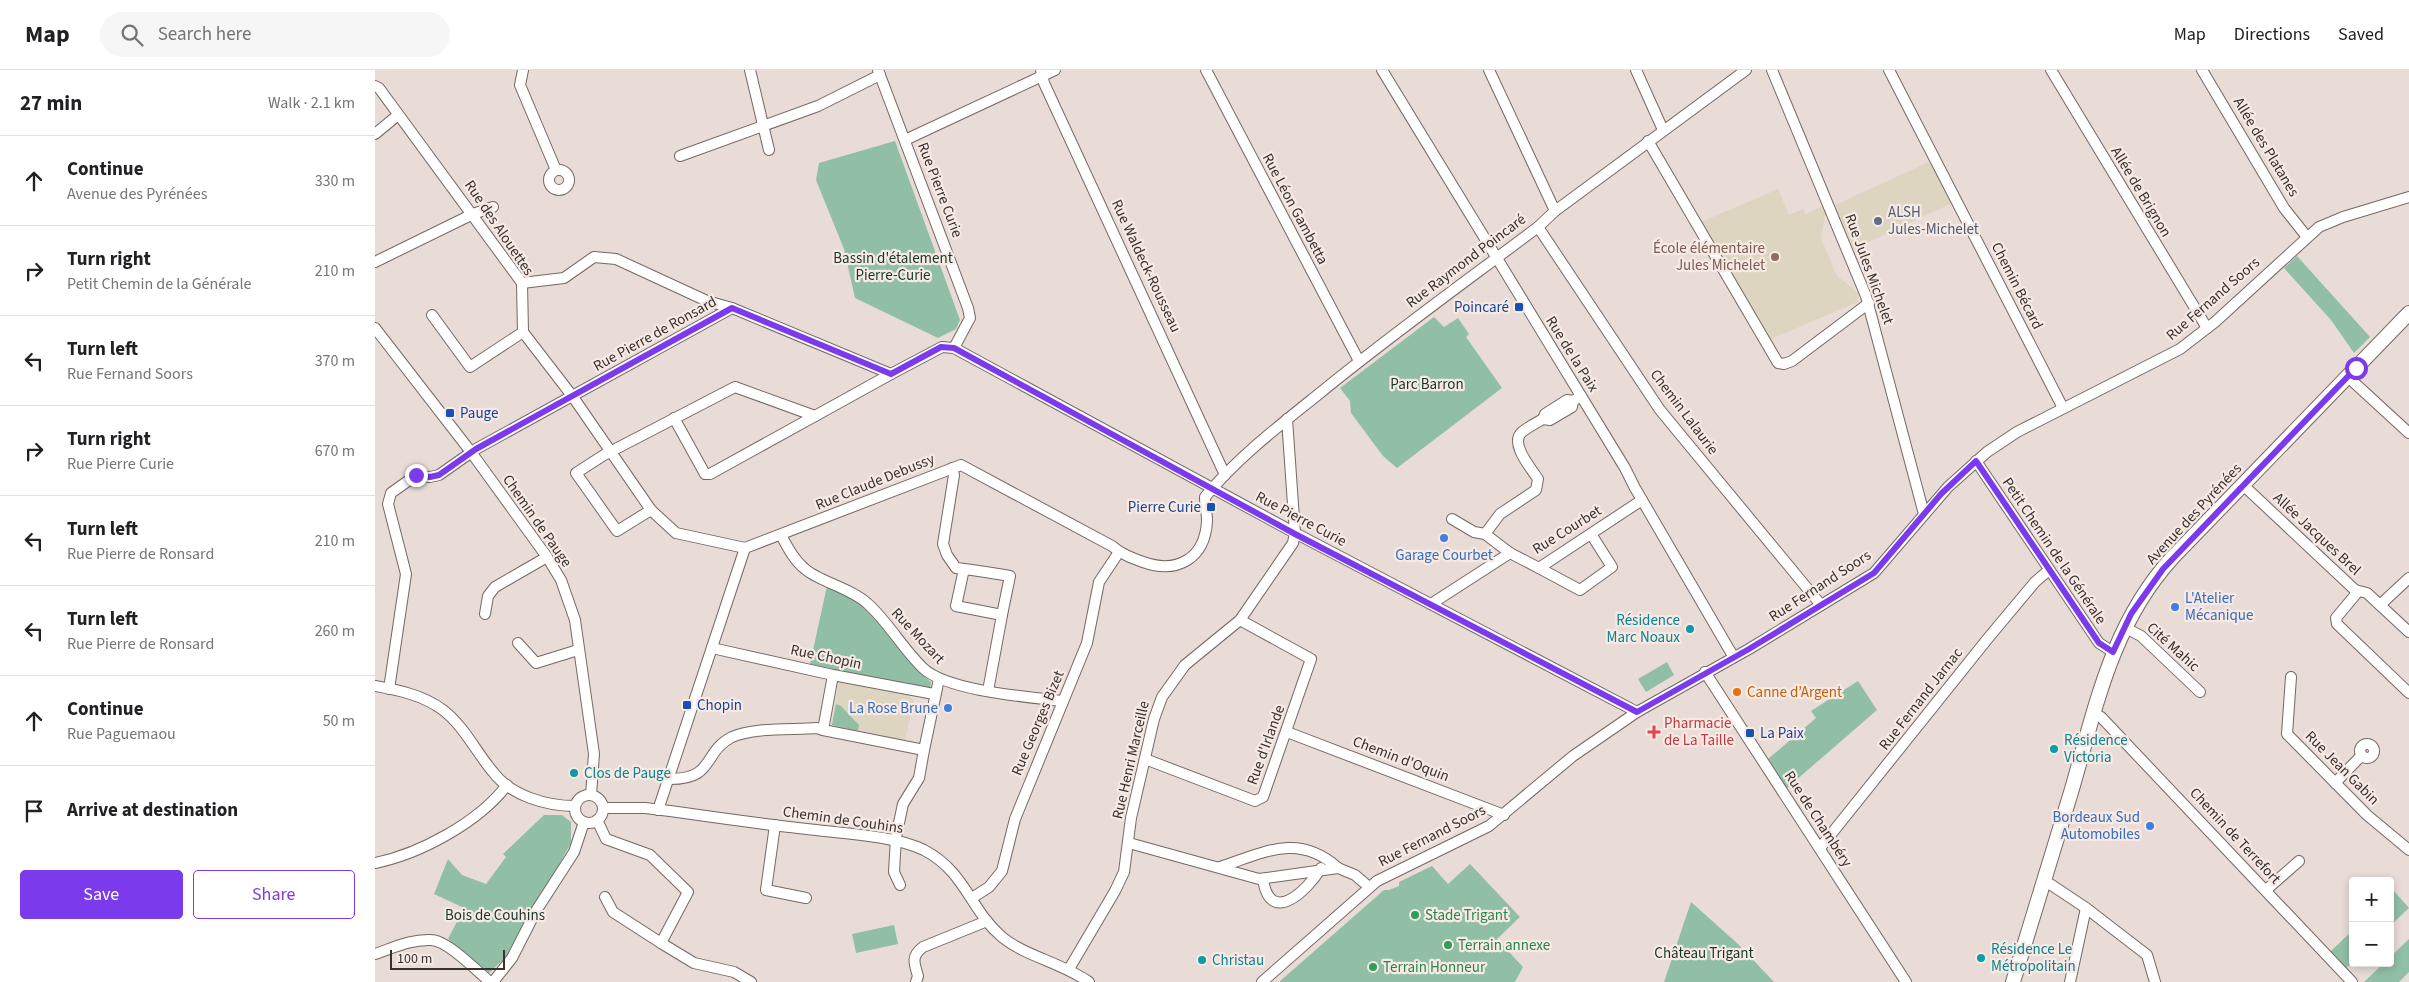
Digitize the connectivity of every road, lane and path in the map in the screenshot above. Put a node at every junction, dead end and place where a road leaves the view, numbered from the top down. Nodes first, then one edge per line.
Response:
1 (523, 70) edge
2 (750, 70) edge
3 (1055, 70) edge
4 (1206, 70) edge
5 (1382, 70) edge
6 (1489, 70) edge
7 (1636, 70) edge
8 (1746, 70) edge
9 (1772, 70) edge
10 (1889, 70) edge
11 (2051, 70) edge
12 (2203, 70) edge
13 (879, 73) edge
14 (1042, 73) edge
15 (375, 86) edge
16 (398, 116) junction
17 (763, 127) junction
18 (1663, 130) junction
19 (375, 134) edge
20 (905, 140) junction
21 (1648, 141) junction
22 (769, 150) dead end
23 (680, 156) dead end
24 (556, 170) dead end
25 (2409, 197) edge
26 (493, 207) dead end
27 (1555, 211) junction
28 (473, 214) junction
29 (1537, 227) junction
30 (2307, 236) junction
31 (1496, 258) junction
32 (375, 262) edge
33 (522, 283) junction
34 (1869, 303) junction
35 (732, 308) junction
36 (2409, 313) edge
37 (432, 315) dead end
38 (375, 328) edge
39 (2207, 328) junction
40 (523, 332) junction
41 (954, 348) junction
42 (1359, 361) junction
43 (891, 374) junction
44 (2348, 377) junction
45 (573, 397) junction
46 (1577, 399) junction
47 (2063, 408) junction
48 (815, 416) junction
49 (674, 418) junction
50 (1287, 419) junction
51 (2409, 433) edge
52 (471, 452) junction
53 (611, 452) junction
54 (1976, 461) junction
55 (952, 468) junction
56 (1225, 475) junction
57 (2243, 485) junction
58 (1213, 487) junction
59 (1642, 500) junction
60 (651, 510) junction
61 (1924, 514) junction
62 (1452, 519) dead end
63 (1295, 534) junction
64 (1485, 534) junction
65 (1591, 534) junction
66 (781, 535) junction
67 (745, 548) junction
68 (1119, 552) junction
69 (1510, 553) junction
70 (547, 557) junction
71 (964, 568) junction
72 (1539, 568) junction
73 (2049, 570) junction
74 (2409, 578) edge
75 (2355, 590) junction
76 (1431, 604) junction
77 (1821, 605) junction
78 (2380, 605) junction
79 (485, 614) dead end
80 (1002, 615) junction
81 (1240, 620) junction
82 (2124, 627) junction
83 (2409, 632) edge
84 (519, 643) dead end
85 (712, 648) junction
86 (578, 650) junction
87 (2113, 652) junction
88 (1733, 656) junction
89 (1705, 672) junction
90 (833, 675) junction
91 (2291, 677) dead end
92 (939, 679) junction
93 (375, 686) edge
94 (389, 688) junction
95 (988, 691) junction
96 (2199, 692) dead end
97 (2409, 693) edge
98 (934, 694) junction
99 (1063, 701) junction
100 (1637, 712) junction
101 (2094, 713) junction
102 (823, 730) junction
103 (1287, 732) junction
104 (924, 750) junction
105 (2362, 755) dead end
106 (1145, 759) junction
107 (668, 779) junction
108 (2335, 783) junction
109 (507, 785) junction
110 (591, 795) junction
111 (575, 806) junction
112 (603, 808) junction
113 (658, 810) junction
114 (1504, 815) junction
115 (597, 820) junction
116 (584, 822) junction
117 (775, 825) junction
118 (897, 842) junction
119 (1129, 843) junction
120 (1820, 848) junction
121 (2409, 850) edge
122 (2299, 861) dead end
123 (375, 863) edge
124 (1220, 867) junction
125 (1321, 868) junction
126 (1338, 868) junction
127 (1263, 879) junction
128 (2043, 882) junction
129 (900, 885) dead end
130 (1369, 886) junction
131 (2266, 890) junction
132 (605, 897) dead end
133 (806, 898) dead end
134 (972, 898) junction
135 (2086, 908) junction
136 (987, 921) junction
137 (661, 943) junction
138 (375, 954) edge
139 (1069, 969) junction
140 (491, 982) edge
141 (751, 982) edge
142 (916, 982) edge
143 (1089, 982) edge
144 (1262, 982) edge
145 (1905, 982) edge
146 (2013, 982) edge
147 (2070, 982) edge
148 (2155, 982) edge
149 (2352, 982) edge

1 - 24 street
2 - 17 street
3 - 14 street
4 - 42 street, Rue Léon Gambetta
5 - 31 street, Rue de la Paix
6 - 27 street
7 - 18 street
8 - 18 street, Rue Raymond Poincaré
9 - 34 street, Rue Jules Michelet
10 - 47 street, Chemin Bécard
11 - 39 street, Allée de Brignon
12 - 30 street, Allée des Platanes
13 - 17 street
13 - 20 street, Rue Pierre Curie
14 - 20 street
14 - 56 street, Rue Waldeck-Rousseau
15 - 16 street, Rue des Alouettes
16 - 19 street
16 - 28 street, Rue des Alouettes
17 - 22 street
17 - 23 street
18 - 21 street, Rue Raymond Poincaré
20 - 41 street, Rue Pierre Curie
21 - 27 street, Rue Raymond Poincaré
21 - 34 street
25 - 30 street, Rue Fernand Soors
26 - 28 street
27 - 29 street, Rue Raymond Poincaré
28 - 32 street
28 - 33 street, Rue des Alouettes
29 - 31 street, Rue Raymond Poincaré
29 - 77 street, Chemin Lalaurie
30 - 39 street, Rue Fernand Soors
31 - 42 street, Rue Raymond Poincaré
31 - 46 street, Rue de la Paix
33 - 35 street
33 - 40 street, Rue des Alouettes
34 - 61 street, Rue Jules Michelet
35 - 43 street, Rue Pierre de Ronsard
35 - 45 street, Rue Pierre de Ronsard
36 - 44 main road, Avenue des Pyrénées
37 - 40 street
38 - 52 street, Chemin de Pauge
39 - 47 street, Rue Fernand Soors
40 - 45 street
41 - 43 street, Rue Pierre Curie
41 - 58 street, Rue Pierre Curie
42 - 50 street, Rue Raymond Poincaré
43 - 48 street
44 - 51 street
44 - 57 main road, Avenue des Pyrénées
45 - 52 street, Rue Pierre de Ronsard
45 - 53 street
46 - 59 street, Rue de la Paix
46 - 64 street
47 - 54 street, Rue Fernand Soors
48 - 49 street
48 - 49 street
49 - 53 street
50 - 56 street, Rue Raymond Poincaré
50 - 63 street
52 - 70 street, Chemin de Pauge
52 - 94 street, Rue Pierre de Ronsard
53 - 60 street
53 - 60 street
54 - 61 street, Rue Fernand Soors
54 - 73 street, Petit Chemin de la Générale
55 - 66 street, Rue Claude Debussy
55 - 68 street, Rue Claude Debussy
55 - 71 street
56 - 58 street, Rue Raymond Poincaré
57 - 75 street, Allée Jacques Brel
57 - 82 main road, Avenue des Pyrénées
58 - 63 street, Rue Pierre Curie
58 - 68 street, Rue Claude Debussy
59 - 65 street, Rue Courbet
59 - 88 street, Rue de la Paix
60 - 67 street
61 - 77 street, Rue Fernand Soors
62 - 64 street
63 - 76 street, Rue Pierre Curie
63 - 81 street, Rue Henri Marceille
64 - 69 street
65 - 72 street, Rue Courbet
65 - 72 street
66 - 67 street, Rue Claude Debussy
66 - 92 street, Rue Mozart
67 - 85 street
68 - 99 street, Rue Georges Bizet
69 - 72 street, Rue Courbet
69 - 76 street, Rue Courbet
70 - 79 street
70 - 86 street, Chemin de Pauge
71 - 80 street
71 - 80 street
73 - 87 street, Petit Chemin de la Générale
73 - 120 street, Rue Fernand Jarnac
74 - 78 street
75 - 78 street
75 - 97 street, Allée Jacques Brel
76 - 100 street, Rue Pierre Curie
77 - 88 street, Rue Fernand Soors
78 - 83 street
80 - 95 street
81 - 103 street, Rue d'Irlande
81 - 106 street, Rue Henri Marceille
82 - 87 main road, Avenue des Pyrénées
82 - 96 street, Cité Mahic
84 - 86 street
85 - 90 street, Rue Chopin
85 - 107 street
86 - 110 street, Chemin de Pauge
87 - 101 main road, Avenue des Pyrénées
88 - 89 street, Rue Fernand Soors
89 - 100 street, Rue Fernand Soors
89 - 120 street, Rue de Chambéry
90 - 98 street, Rue Chopin
90 - 102 street
91 - 108 street, Rue Jean Gabin
92 - 95 street, Rue Mozart
92 - 98 street
93 - 94 street
94 - 109 street
95 - 99 street, Rue Mozart
98 - 104 street
99 - 134 street, Rue Georges Bizet
100 - 114 street, Rue Fernand Soors
101 - 128 main road, Avenue des Pyrénées
101 - 131 street, Chemin de Terrefort
102 - 104 street
102 - 107 street
103 - 106 street, Rue d'Irlande
103 - 114 street, Chemin d'Oquin
104 - 118 street
105 - 108 street
106 - 119 street, Rue Henri Marceille
107 - 113 street
108 - 121 street, Rue Jean Gabin
109 - 111 street
109 - 123 street
110 - 111 street
110 - 112 street
111 - 116 street
112 - 113 street, Chemin de Couhins
112 - 115 street
113 - 117 street, Chemin de Couhins
114 - 130 street, Rue Fernand Soors
115 - 116 street
115 - 137 street
116 - 140 street
117 - 118 street, Chemin de Couhins
117 - 133 street
118 - 129 street
118 - 134 street, Chemin de Couhins
119 - 124 street
119 - 139 street, Rue Henri Marceille
120 - 145 street, Rue de Chambéry
122 - 131 street
124 - 126 street
124 - 127 street
125 - 126 street
125 - 127 street
125 - 127 street
126 - 130 street
128 - 135 street
128 - 146 main road, Avenue des Pyrénées
130 - 144 street, Rue Fernand Soors
131 - 149 street, Chemin de Terrefort
132 - 137 street
134 - 136 street, Chemin de Couhins
135 - 147 street
135 - 148 street
136 - 139 street, Chemin de Couhins
136 - 142 street
137 - 141 street
138 - 140 street
139 - 143 street, Chemin de Couhins

